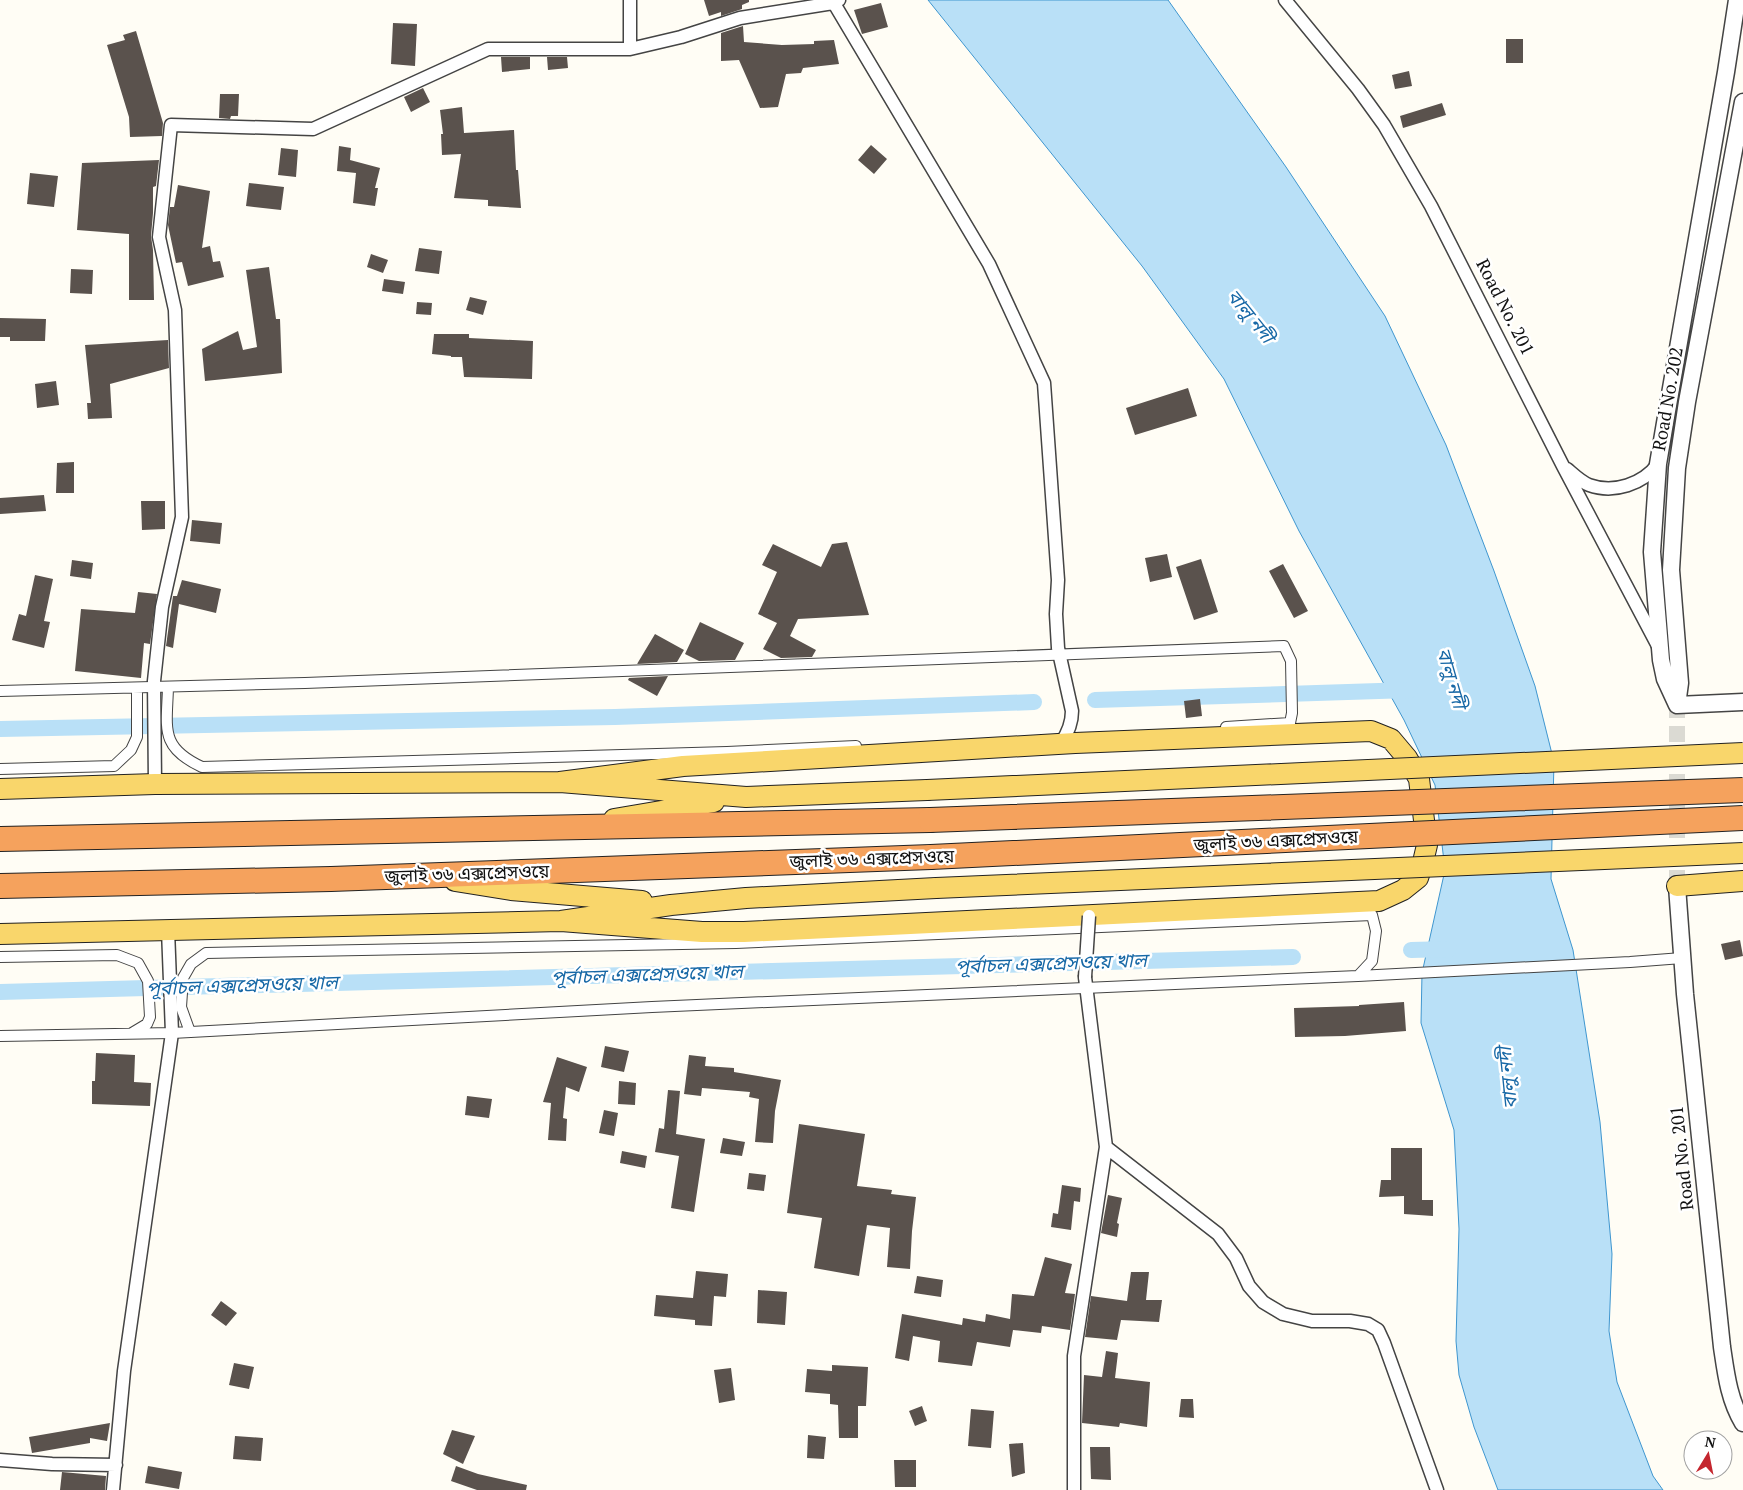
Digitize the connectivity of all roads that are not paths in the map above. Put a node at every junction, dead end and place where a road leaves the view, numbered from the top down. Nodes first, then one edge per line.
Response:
1 (630, 0) edge
2 (1285, 0) edge
3 (1737, 0) edge
4 (835, 1) edge
5 (630, 49) junction
6 (1743, 102) edge
7 (1658, 464) junction
8 (1563, 466) junction
9 (1677, 468) junction
10 (1660, 650) junction
11 (1060, 654) junction
12 (168, 687) junction
13 (137, 688) junction
14 (154, 689) junction
15 (0, 691) edge
16 (1743, 702) edge
17 (1677, 705) junction
18 (1064, 740) junction
19 (1743, 753) edge
20 (0, 769) edge
21 (560, 782) junction
22 (156, 784) junction
23 (0, 789) edge
24 (1743, 790) edge
25 (746, 797) junction
26 (1743, 818) edge
27 (563, 827) junction
28 (0, 839) edge
29 (1743, 854) edge
30 (424, 875) junction
31 (1743, 881) edge
32 (0, 886) edge
33 (1676, 886) joint
34 (671, 905) junction
35 (560, 921) junction
36 (1089, 921) junction
37 (168, 930) junction
38 (0, 934) edge
39 (0, 957) edge
40 (1682, 958) junction
41 (1362, 976) junction
42 (1085, 983) junction
43 (190, 1032) junction
44 (172, 1033) junction
45 (131, 1034) junction
46 (0, 1036) edge
47 (1106, 1147) junction
48 (1743, 1423) edge
49 (0, 1460) edge
50 (116, 1465) junction
51 (113, 1490) edge
52 (1074, 1490) edge
53 (1437, 1490) edge

1 - 5 street
2 - 8 street, Road No. 201
3 - 7 street, Road No. 202
4 - 5 street
4 - 11 street
5 - 14 street
6 - 9 street, Road No. 202
7 - 8 street
7 - 9 street
7 - 10 street, Road No. 201
8 - 10 street, Road No. 201
9 - 17 street, Road No. 202
10 - 17 street, Road No. 201
11 - 12 street
11 - 18 street
11 - 18 street
12 - 14 street
12 - 18 street
13 - 14 street
13 - 15 street
13 - 20 street
14 - 22 street
16 - 17 street
18 - 21 main road
18 - 36 main road
19 - 25 main road, bridge
21 - 22 main road
21 - 25 main road
22 - 23 main road
24 - 27 highway, জুলাই ৩৬ এক্সপ্রেসওয়ে, bridge
25 - 27 main road
26 - 30 highway, জুলাই ৩৬ এক্সপ্রেসওয়ে, bridge
27 - 28 highway, জুলাই ৩৬ এক্সপ্রেসওয়ে
29 - 34 main road, bridge
30 - 32 highway, জুলাই ৩৬ এক্সপ্রেসওয়ে
30 - 34 main road
31 - 33 main road
33 - 40 street, Road No. 201
34 - 35 main road
35 - 36 main road
35 - 37 main road
36 - 41 street
36 - 42 street, bridge
36 - 43 street
37 - 38 main road
37 - 44 street
39 - 45 street
40 - 41 street
40 - 48 street, Road No. 201
41 - 42 street
42 - 43 street
42 - 47 street
43 - 44 street
44 - 45 street
44 - 50 street
45 - 46 street
47 - 52 street
47 - 53 street
49 - 50 street
50 - 51 street

